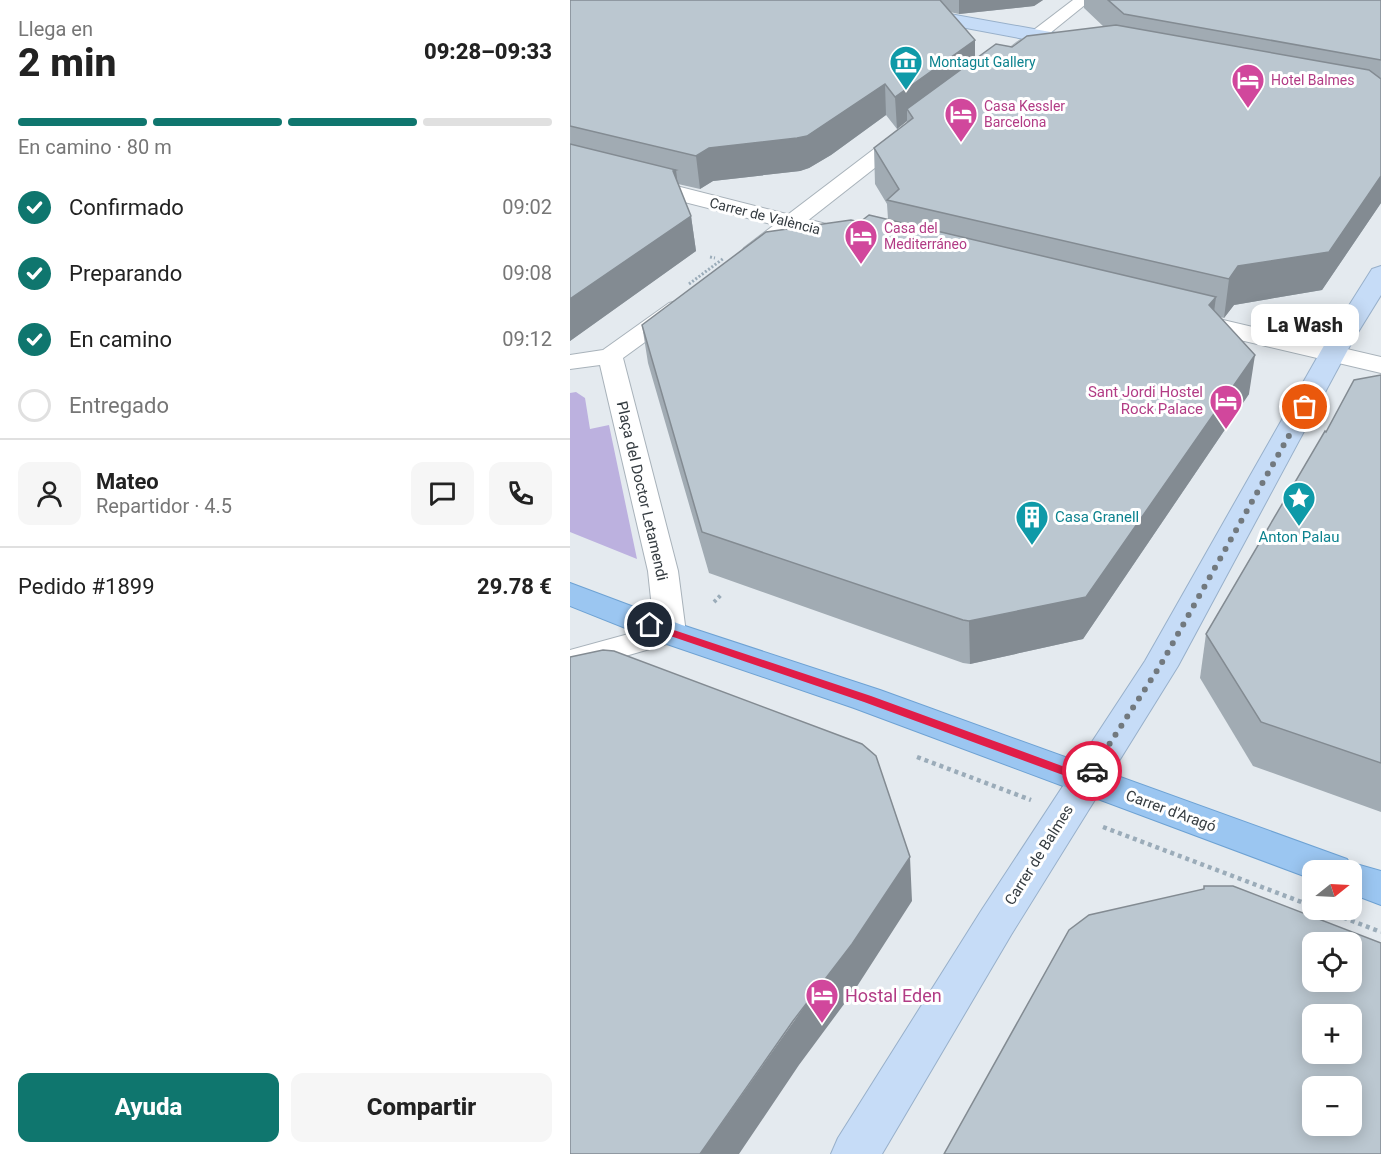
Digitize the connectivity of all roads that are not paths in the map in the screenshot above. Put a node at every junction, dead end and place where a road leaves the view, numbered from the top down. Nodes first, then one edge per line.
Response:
1 (843, 0) edge
2 (1083, 0) edge
3 (1038, 36) junction
4 (1094, 46) edge
5 (998, 66) edge
6 (926, 119) edge
7 (570, 166) edge
8 (793, 223) junction
9 (871, 242) edge
10 (738, 264) edge
11 (1381, 274) edge
12 (692, 297) edge
13 (1166, 314) edge
14 (1333, 353) junction
15 (610, 356) junction
16 (570, 362) edge
17 (1381, 365) edge
18 (570, 594) edge
19 (670, 633) junction
20 (570, 660) edge
21 (1086, 779) junction
22 (1305, 860) edge
23 (1362, 881) edge
24 (1381, 888) edge
25 (855, 1154) edge

1 - 3 main road
2 - 3 street
3 - 4 main road
3 - 5 street
6 - 8 street
7 - 8 street, Carrer de València
8 - 9 street, Carrer de València
8 - 10 street
11 - 14 main road, Carrer de Balmes
12 - 15 street
13 - 14 street
14 - 17 street
14 - 21 main road, Carrer de Balmes
15 - 16 street
15 - 19 street, Plaça del Doctor Letamendi
18 - 19 main road, Carrer d'Aragó
19 - 20 street
19 - 21 main road, Carrer d'Aragó
21 - 22 main road, Carrer d'Aragó
21 - 25 main road, Carrer de Balmes
23 - 24 main road

